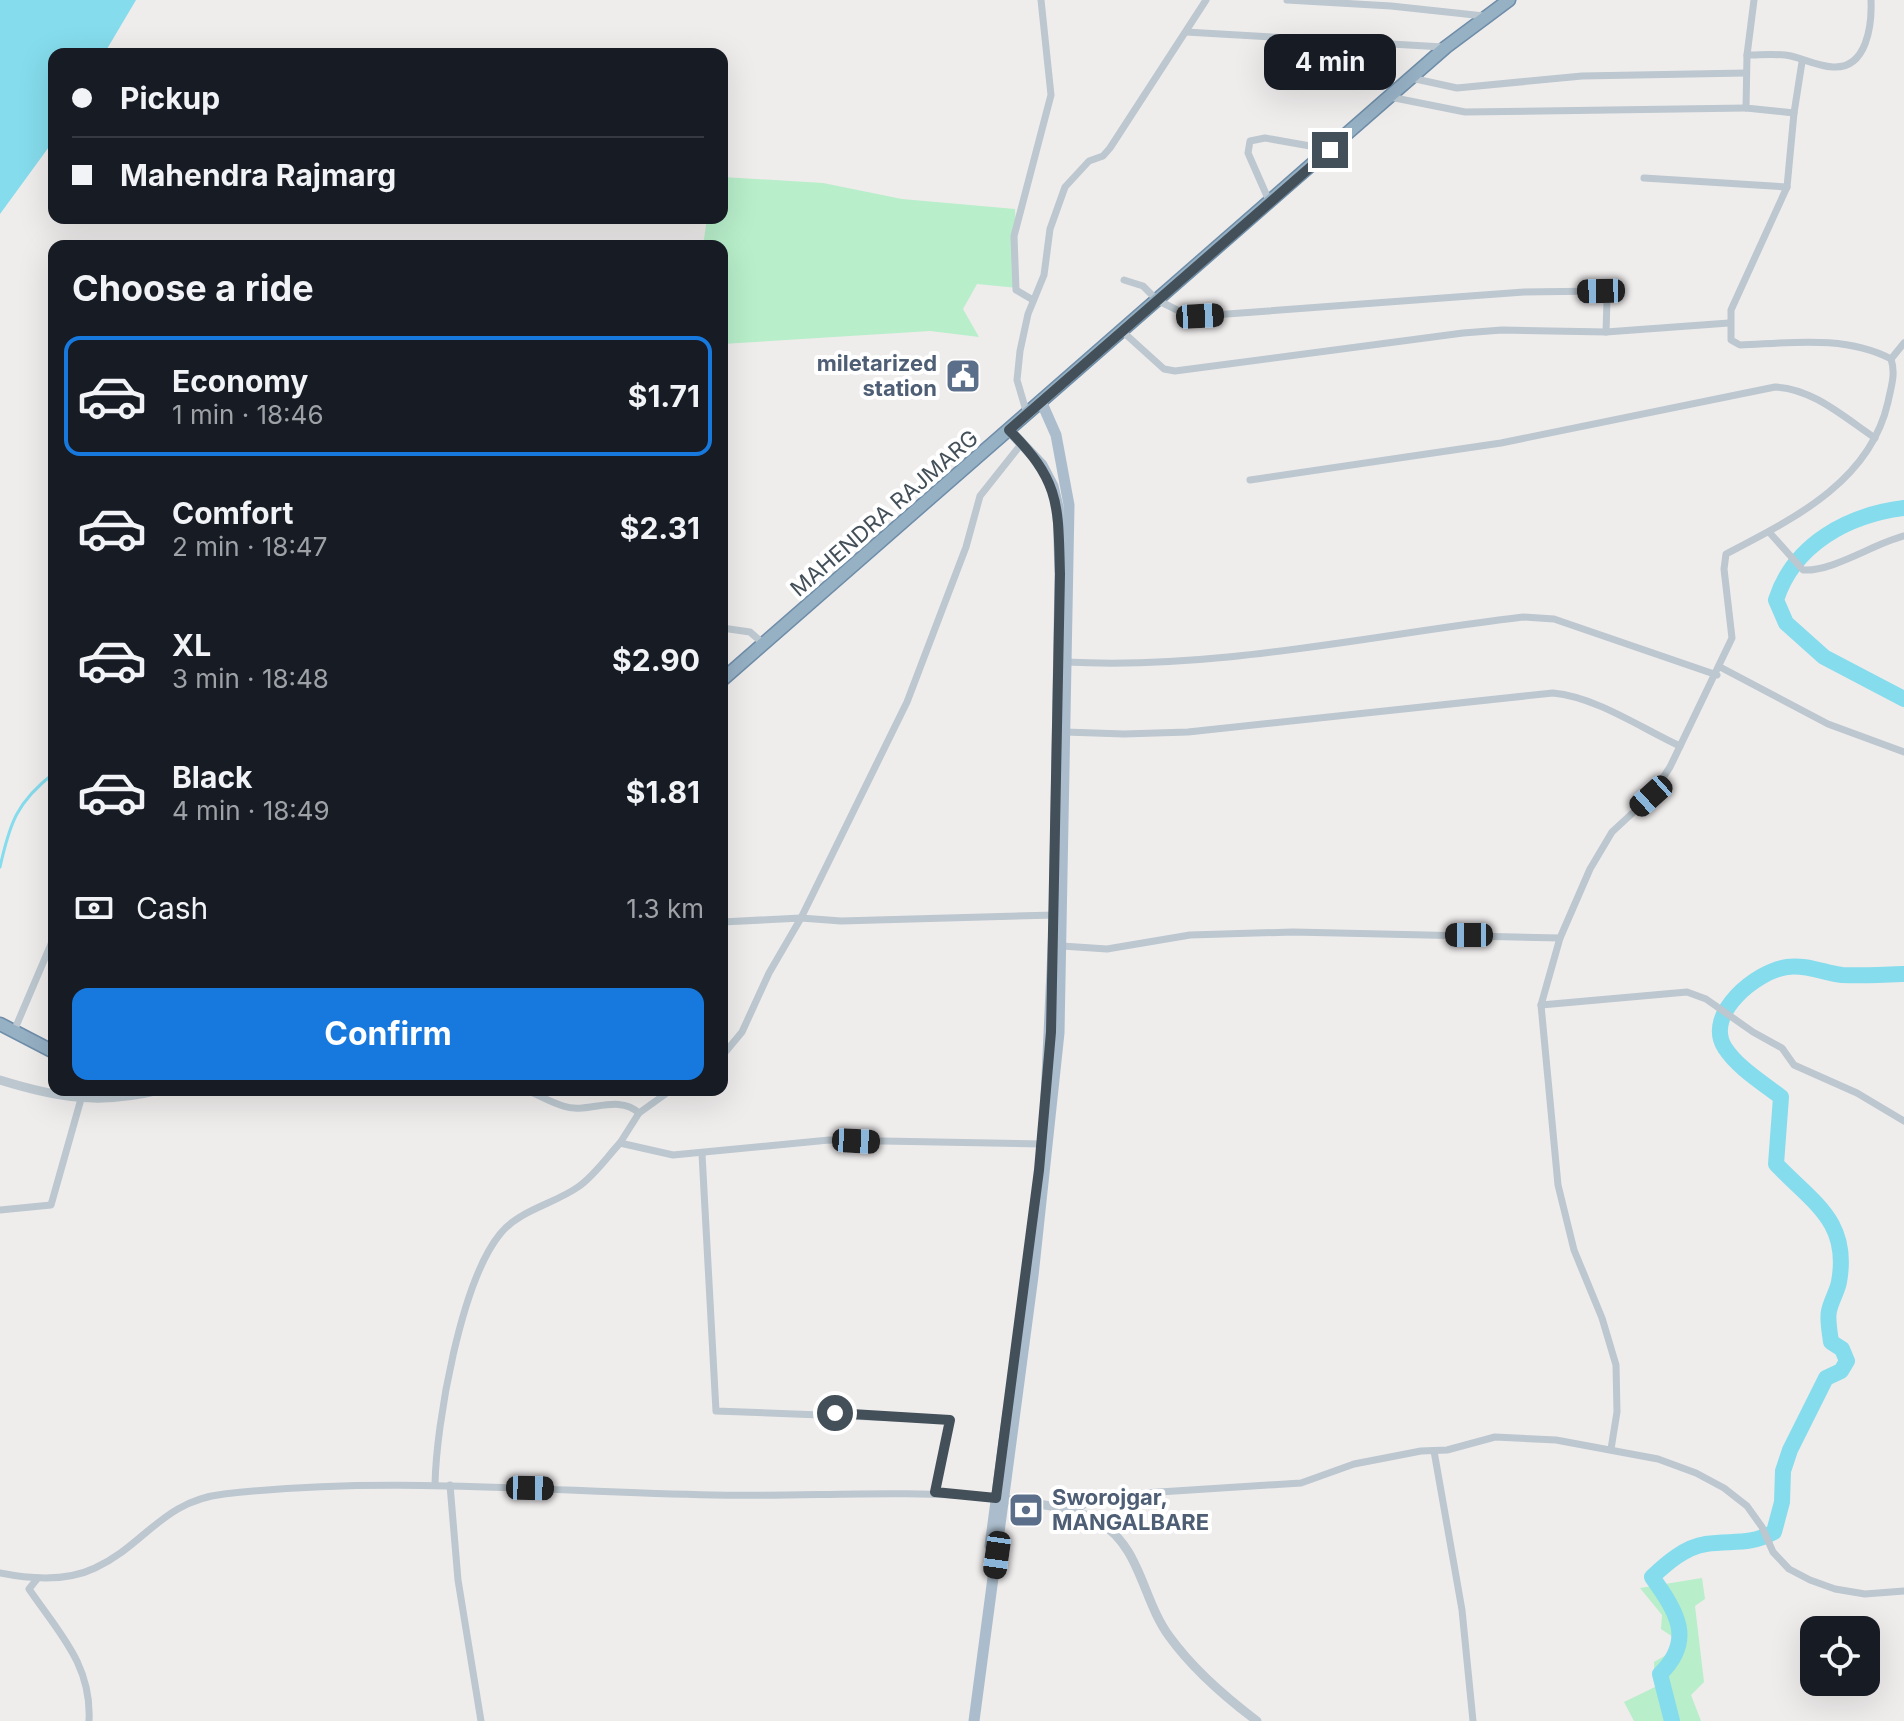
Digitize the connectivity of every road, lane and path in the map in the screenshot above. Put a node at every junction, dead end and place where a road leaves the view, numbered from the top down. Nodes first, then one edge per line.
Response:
1 (1041, 0) edge
2 (1206, 0) edge
3 (1287, 0) edge
4 (1754, 0) edge
5 (1871, 0) edge
6 (1502, 2) edge
7 (1485, 16) junction
8 (1186, 32) junction
9 (1446, 47) junction
10 (1747, 55) junction
11 (1802, 62) junction
12 (1746, 73) junction
13 (1411, 78) junction
14 (1390, 97) junction
15 (1746, 108) junction
16 (1794, 113) junction
17 (1330, 150) junction
18 (1644, 178) dead end
19 (1787, 187) junction
20 (1270, 203) junction
21 (1124, 280) dead end
22 (1033, 300) junction
23 (1157, 300) junction
24 (1729, 323) junction
25 (1122, 331) junction
26 (1606, 332) junction
27 (1904, 343) edge
28 (1891, 359) junction
29 (1041, 401) junction
30 (1027, 414) junction
31 (1009, 430) junction
32 (1875, 438) junction
33 (1022, 443) junction
34 (1250, 480) dead end
35 (1769, 532) junction
36 (1904, 536) edge
37 (728, 629) edge
38 (764, 644) junction
39 (1066, 662) junction
40 (1718, 671) junction
41 (728, 673) edge
42 (1065, 732) junction
43 (1680, 746) junction
44 (1904, 752) edge
45 (1055, 915) junction
46 (801, 918) junction
47 (728, 922) edge
48 (1560, 938) junction
49 (1062, 946) junction
50 (48, 948) edge
51 (1541, 1005) junction
52 (5, 1026) edge
53 (48, 1049) edge
54 (728, 1049) edge
55 (0, 1080) edge
56 (48, 1093) edge
57 (63, 1096) edge
58 (135, 1096) edge
59 (539, 1096) edge
60 (663, 1096) edge
61 (81, 1099) junction
62 (639, 1113) junction
63 (1904, 1121) edge
64 (620, 1143) junction
65 (1042, 1144) junction
66 (702, 1154) junction
67 (0, 1210) edge
68 (1611, 1449) junction
69 (1434, 1451) junction
70 (435, 1485) junction
71 (450, 1485) junction
72 (935, 1492) junction
73 (1000, 1499) junction
74 (1074, 1511) junction
75 (1, 1574) edge
76 (37, 1579) junction
77 (1904, 1591) edge
78 (89, 1721) edge
79 (481, 1721) edge
80 (968, 1721) edge
81 (974, 1721) edge
82 (1257, 1721) edge
83 (1473, 1721) edge

1 - 22 street
2 - 8 street
3 - 7 street
4 - 10 street
5 - 11 street
6 - 7 highway, MAHENDRA RAJMARG
7 - 9 highway, MAHENDRA RAJMARG
8 - 9 street
8 - 22 street
9 - 13 highway, MAHENDRA RAJMARG
10 - 11 street
10 - 12 street
11 - 16 street
12 - 13 street
12 - 15 street
13 - 14 highway, MAHENDRA RAJMARG
14 - 15 street
14 - 17 highway, MAHENDRA RAJMARG
15 - 16 street
16 - 19 street
17 - 20 highway, MAHENDRA RAJMARG
17 - 20 street
18 - 19 street
19 - 24 street
20 - 23 highway, MAHENDRA RAJMARG
21 - 23 street
22 - 30 street
23 - 25 highway, MAHENDRA RAJMARG
23 - 26 street
24 - 26 street
24 - 28 street
25 - 26 street
25 - 29 highway, MAHENDRA RAJMARG
27 - 28 street
28 - 32 street
29 - 30 highway, MAHENDRA RAJMARG
29 - 39 main road
30 - 31 highway, MAHENDRA RAJMARG
31 - 33 main road
31 - 38 highway, MAHENDRA RAJMARG
32 - 34 street
32 - 35 street
33 - 45 main road
33 - 46 street
35 - 36 street
35 - 40 street
37 - 38 street
38 - 41 highway, MAHENDRA RAJMARG
39 - 40 street
39 - 42 main road
40 - 43 street
40 - 44 street
42 - 43 street
42 - 49 main road
43 - 48 street
45 - 46 street
45 - 65 main road
46 - 47 street
46 - 54 street
48 - 49 street
48 - 51 street
49 - 73 main road
50 - 52 street
51 - 63 street
51 - 68 street
52 - 53 highway
55 - 56 street
57 - 61 street
58 - 61 street
59 - 62 street
60 - 62 street
61 - 67 street
62 - 64 street
64 - 66 street
64 - 70 street
65 - 66 street
65 - 73 main road
66 - 72 street
68 - 69 street
68 - 77 street
69 - 74 street
69 - 83 street
70 - 71 street
70 - 76 street
71 - 72 street
71 - 79 street
72 - 73 street
73 - 74 street
73 - 80 main road
73 - 81 main road
74 - 82 street
75 - 76 street
76 - 78 street

